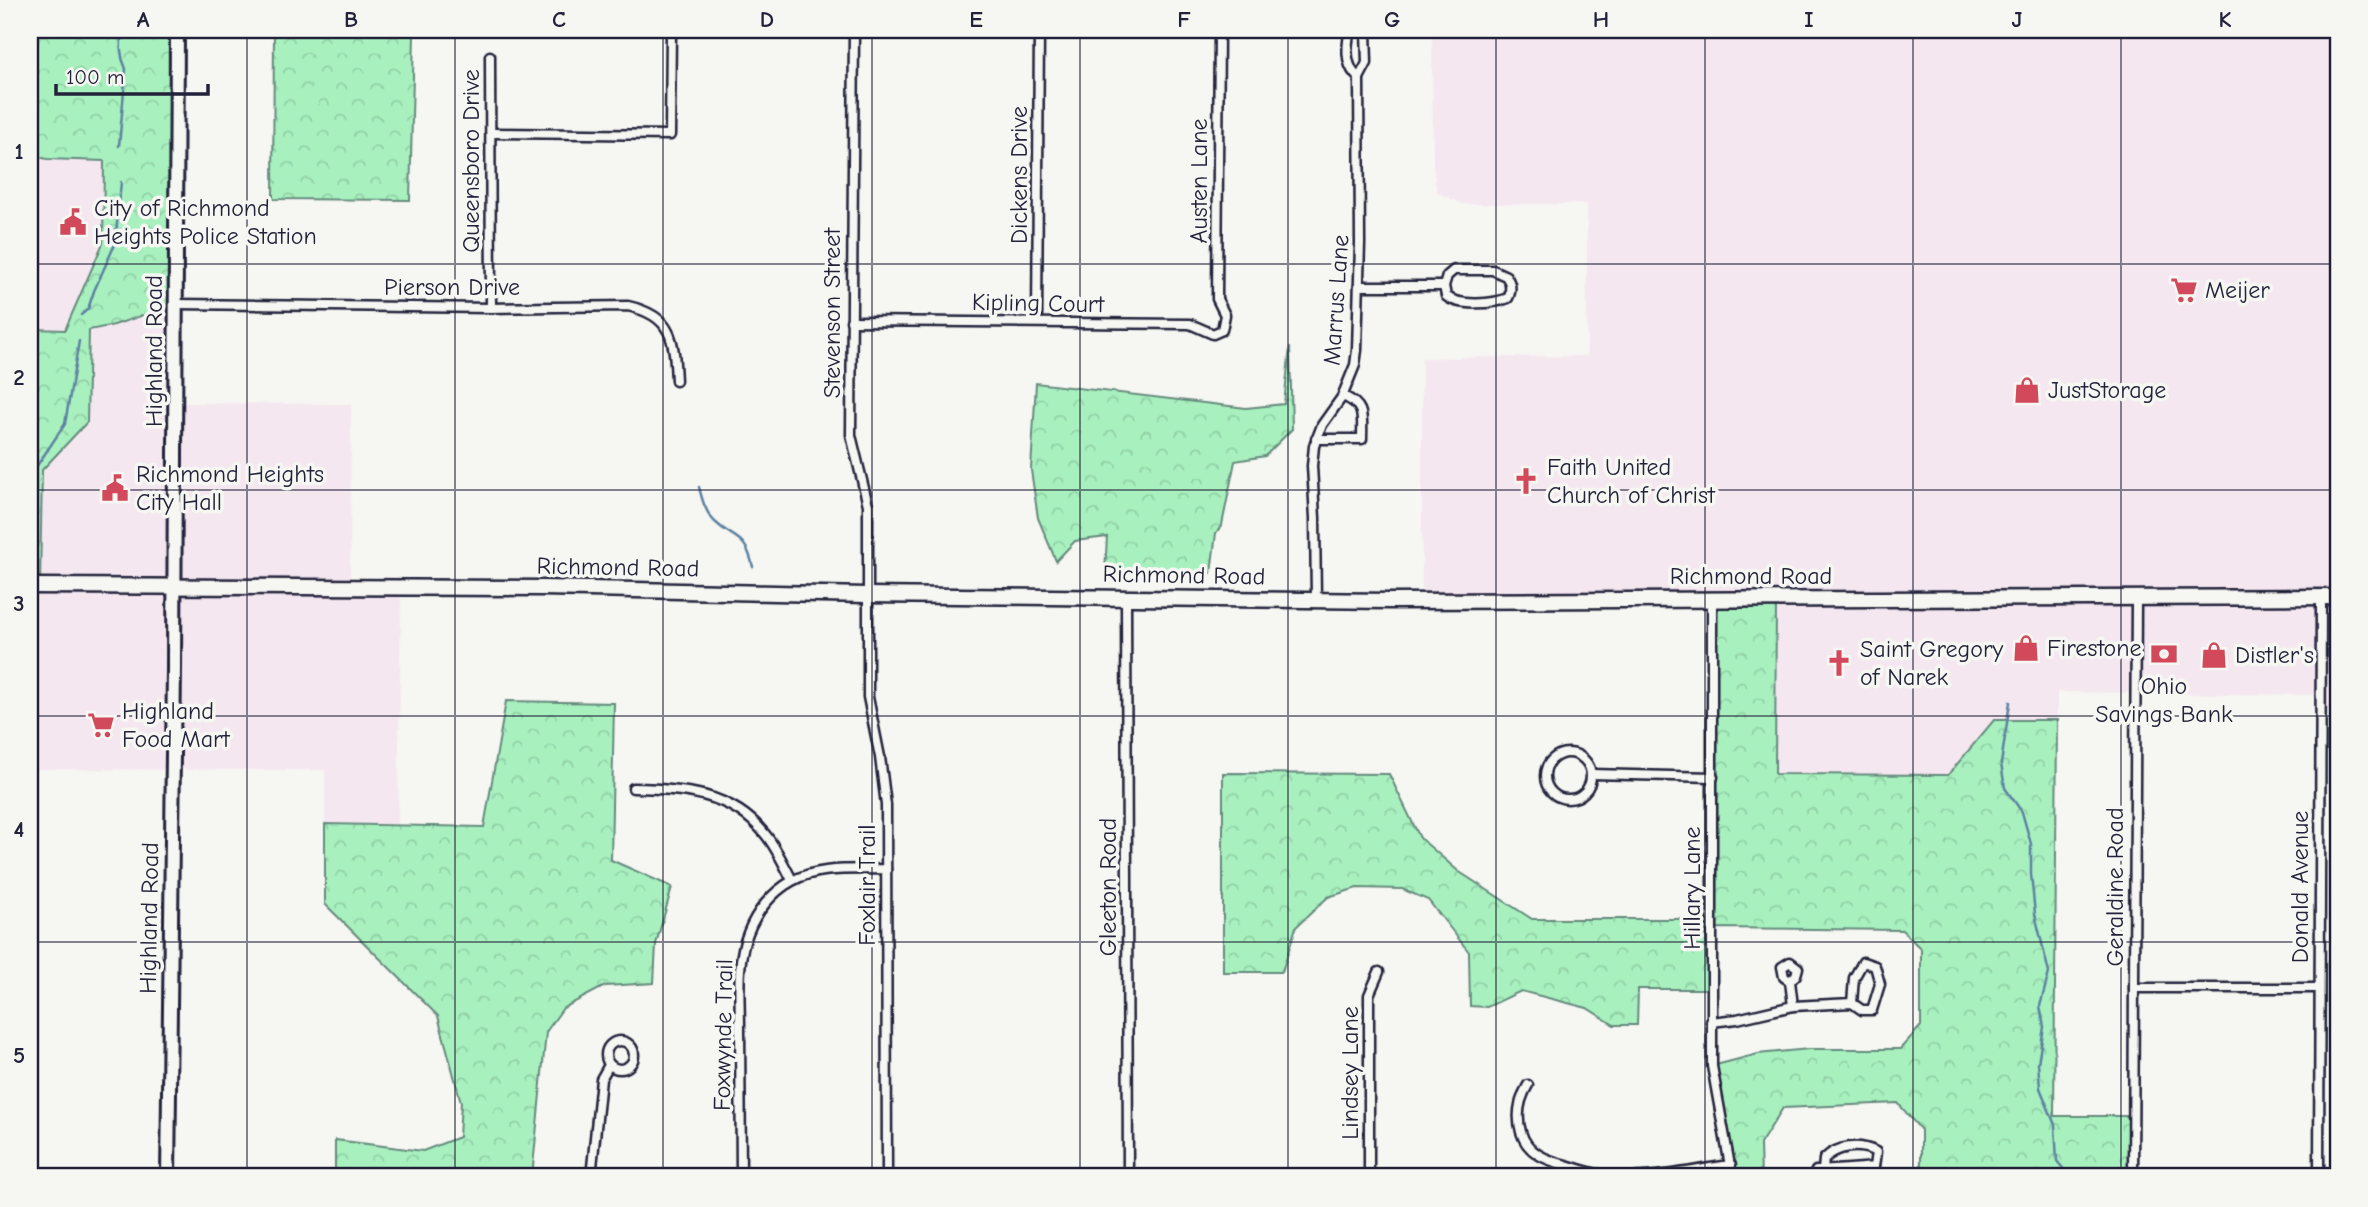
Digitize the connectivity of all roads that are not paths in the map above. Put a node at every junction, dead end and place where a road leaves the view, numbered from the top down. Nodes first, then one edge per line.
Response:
1 (177, 30) edge
2 (671, 30) edge
3 (853, 30) edge
4 (1039, 30) edge
5 (1219, 30) edge
6 (1350, 30) edge
7 (1366, 30) edge
8 (490, 57) dead end
9 (1359, 78) junction
10 (491, 133) junction
11 (1359, 286) junction
12 (1444, 286) junction
13 (176, 304) junction
14 (491, 308) junction
15 (851, 321) junction
16 (1037, 321) junction
17 (1222, 330) joint
18 (676, 381) dead end
19 (1343, 396) junction
20 (1316, 439) junction
21 (30, 586) edge
22 (174, 587) junction
23 (867, 595) junction
24 (1126, 597) junction
25 (2136, 597) junction
26 (2338, 597) edge
27 (1712, 598) junction
28 (2321, 598) junction
29 (1316, 599) junction
30 (1591, 774) junction
31 (1713, 777) junction
32 (633, 788) dead end
33 (886, 869) junction
34 (792, 880) junction
35 (1379, 972) dead end
36 (1790, 981) dead end
37 (2134, 988) junction
38 (2319, 988) junction
39 (1852, 1003) junction
40 (1793, 1006) junction
41 (1711, 1022) junction
42 (609, 1065) dead end
43 (1528, 1085) dead end
44 (1731, 1165) junction
45 (1823, 1170) junction
46 (168, 1177) edge
47 (591, 1177) edge
48 (741, 1177) edge
49 (887, 1177) edge
50 (1128, 1177) edge
51 (1369, 1177) edge
52 (1732, 1177) edge
53 (1813, 1177) edge
54 (2133, 1177) edge
55 (2319, 1177) edge

1 - 13 street, Highland Road
2 - 10 street
3 - 15 street, Stevenson Street
4 - 16 street, Dickens Drive
5 - 17 street, Austen Lane
6 - 9 street, Marrus Lane
7 - 9 street, Marrus Lane
8 - 10 street, Queensboro Drive
9 - 11 street, Marrus Lane
10 - 14 street, Queensboro Drive
11 - 12 street
11 - 19 street, Marrus Lane
12 - 12 street
13 - 14 street, Pierson Drive
13 - 22 street, Highland Road
14 - 18 street, Pierson Drive
15 - 16 street, Kipling Court
15 - 23 street, Stevenson Street
16 - 17 street, Kipling Court
19 - 20 street, Marrus Lane
19 - 20 street
20 - 29 street, Marrus Lane
21 - 22 main road, Richmond Road
22 - 23 main road, Richmond Road
22 - 46 street, Highland Road
23 - 24 main road, Richmond Road
23 - 33 street, Foxlair Trail
24 - 29 main road, Richmond Road
24 - 50 street, Gleeton Road
25 - 27 main road, Richmond Road
25 - 28 main road, Richmond Road
25 - 37 street, Geraldine Road
26 - 28 main road, Richmond Road
27 - 29 main road, Richmond Road
27 - 31 street, Hillary Lane
28 - 38 street, Donald Avenue
30 - 30 street
30 - 31 street
31 - 41 street, Hillary Lane
32 - 34 street
33 - 34 street, Foxwynde Trail
33 - 49 street, Foxlair Trail
34 - 48 street, Foxwynde Trail
35 - 51 street, Lindsey Lane
36 - 40 street
37 - 38 street
37 - 54 street, Geraldine Road
38 - 55 street, Donald Avenue
39 - 39 street
39 - 40 street
40 - 41 street
41 - 44 street, Hillary Lane
42 - 47 street
43 - 44 street
44 - 52 street, Hillary Lane
45 - 45 street
45 - 53 street

